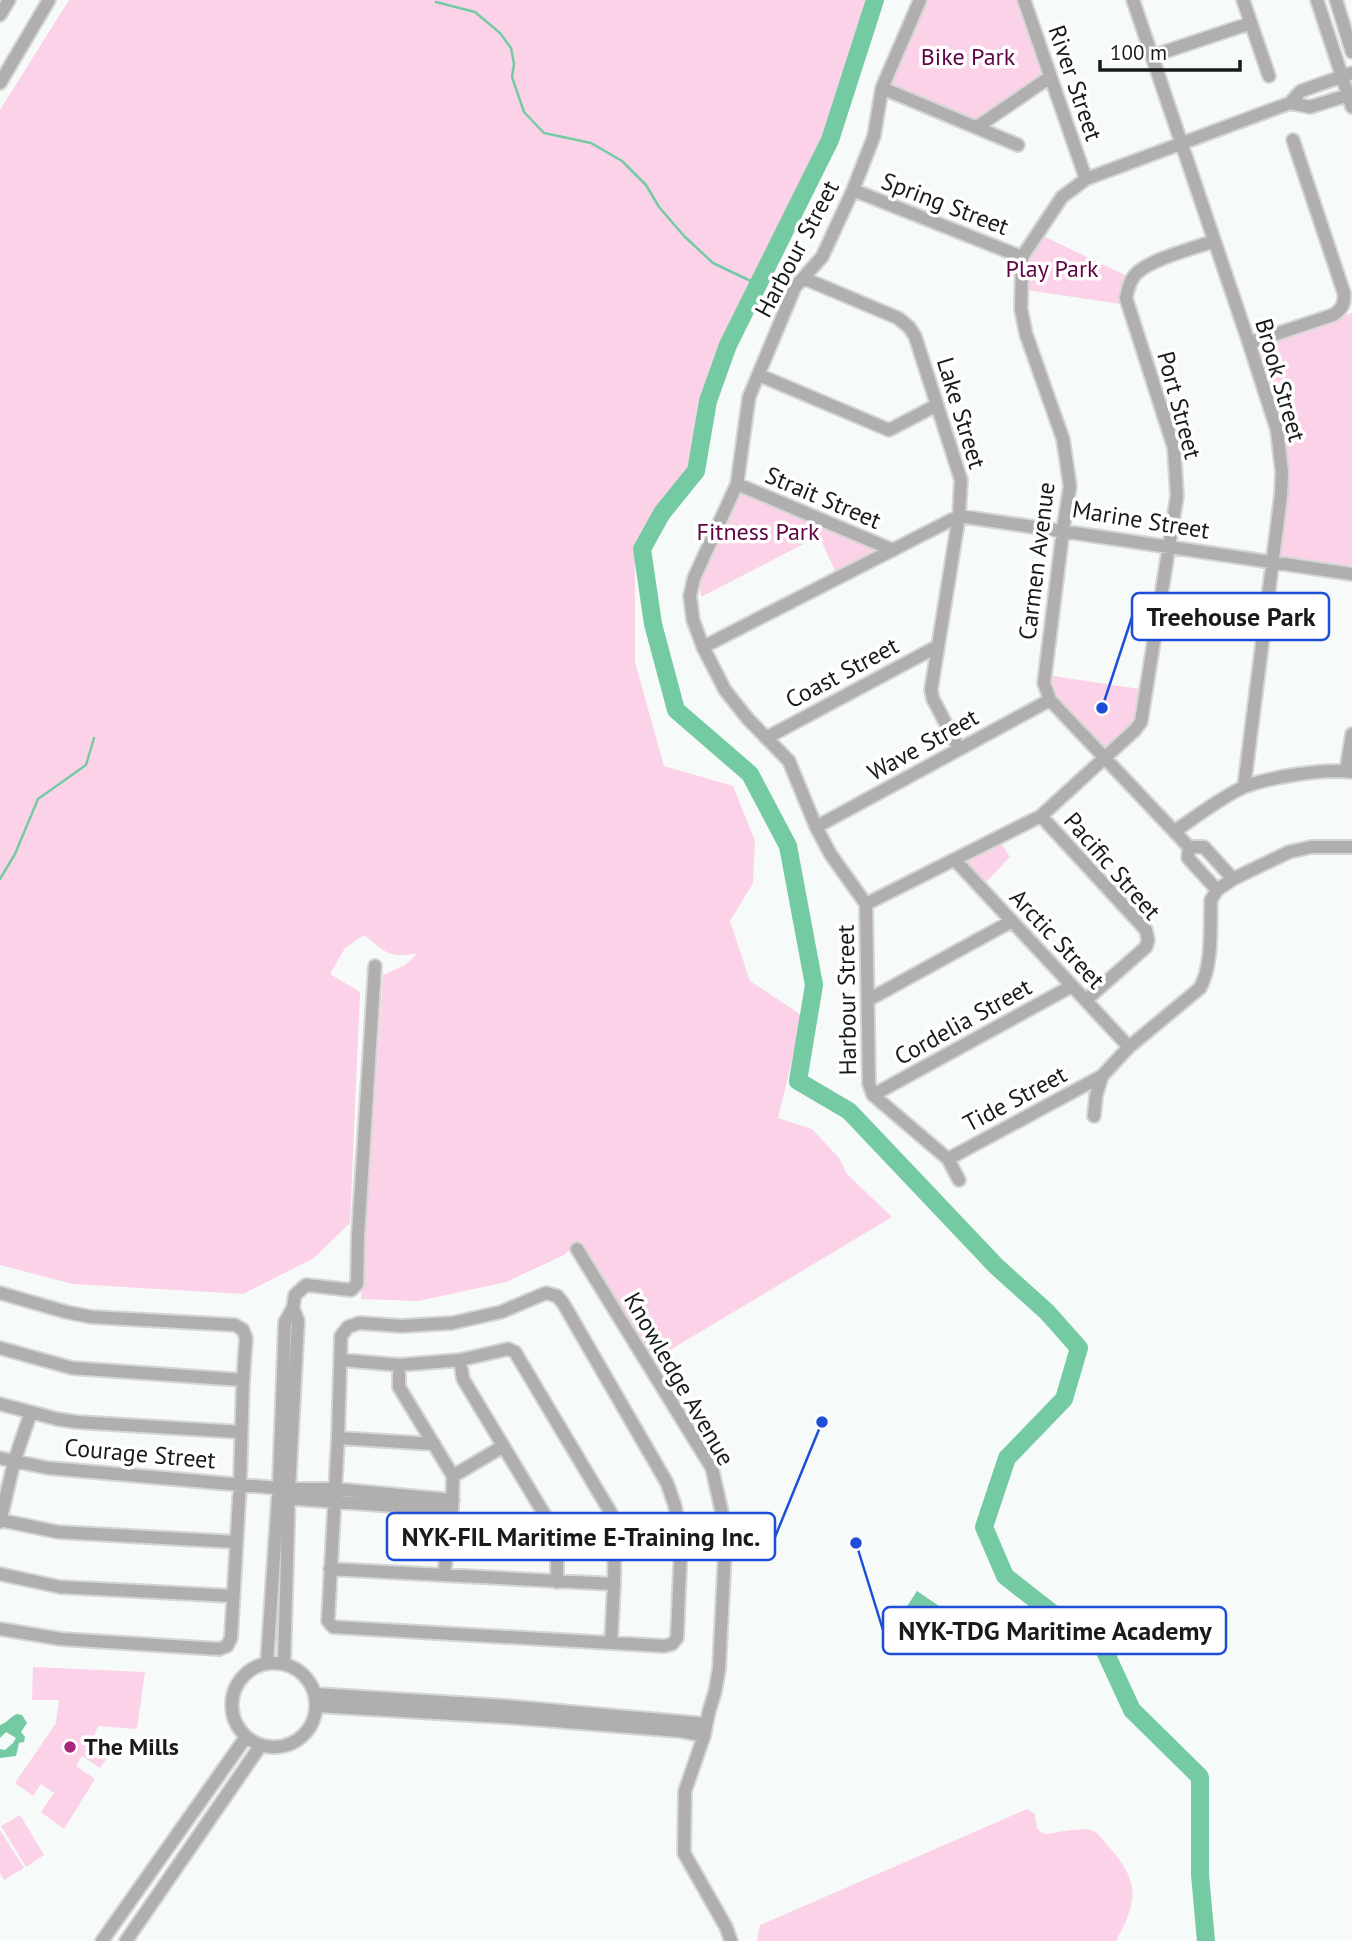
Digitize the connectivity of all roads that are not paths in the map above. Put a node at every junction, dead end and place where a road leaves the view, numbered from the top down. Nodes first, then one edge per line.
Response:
1 (9, 0) edge
2 (49, 0) edge
3 (920, 0) edge
4 (1024, 0) edge
5 (1133, 0) edge
6 (1243, 0) edge
7 (1317, 0) edge
8 (1336, 0) edge
9 (0, 15) edge
10 (1251, 23) junction
11 (1352, 52) edge
12 (1152, 56) junction
13 (1347, 75) edge
14 (1269, 76) dead end
15 (1050, 77) junction
16 (0, 83) edge
17 (882, 88) junction
18 (1351, 99) edge
19 (1290, 103) junction
20 (977, 127) junction
21 (1293, 140) dead end
22 (1181, 143) junction
23 (1018, 145) dead end
24 (1086, 179) junction
25 (853, 190) junction
26 (1214, 241) junction
27 (1022, 257) junction
28 (803, 278) junction
29 (1249, 343) junction
30 (759, 374) junction
31 (937, 405) junction
32 (737, 484) junction
33 (959, 516) junction
34 (1063, 530) junction
35 (1169, 546) junction
36 (893, 550) junction
37 (1272, 562) junction
38 (1352, 573) edge
39 (938, 646) junction
40 (703, 647) junction
41 (1050, 699) junction
42 (1352, 734) edge
43 (766, 738) junction
44 (959, 749) junction
45 (1105, 757) junction
46 (1349, 771) edge
47 (1244, 787) junction
48 (1041, 816) junction
49 (816, 827) junction
50 (1175, 831) junction
51 (1189, 847) junction
52 (1352, 847) edge
53 (955, 860) junction
54 (1233, 879) junction
55 (1217, 890) junction
56 (866, 904) junction
57 (1012, 920) junction
58 (375, 966) dead end
59 (1072, 986) junction
60 (868, 1000) junction
61 (1086, 1000) junction
62 (1129, 1048) junction
63 (1102, 1076) junction
64 (873, 1095) junction
65 (1094, 1116) dead end
66 (948, 1159) junction
67 (959, 1180) dead end
68 (577, 1249) dead end
69 (0, 1293) edge
70 (0, 1348) edge
71 (342, 1360) junction
72 (460, 1360) junction
73 (398, 1364) junction
74 (243, 1380) junction
75 (0, 1404) edge
76 (31, 1412) junction
77 (242, 1432) junction
78 (338, 1438) junction
79 (434, 1444) junction
80 (502, 1447) junction
81 (0, 1458) edge
82 (14, 1462) junction
83 (453, 1476) junction
84 (240, 1483) junction
85 (284, 1493) junction
86 (335, 1495) junction
87 (453, 1505) junction
88 (0, 1521) edge
89 (236, 1542) junction
90 (330, 1569) junction
91 (0, 1574) edge
92 (444, 1575) junction
93 (557, 1582) junction
94 (614, 1584) junction
95 (233, 1595) junction
96 (0, 1629) edge
97 (611, 1643) junction
98 (267, 1662) junction
99 (284, 1663) junction
100 (316, 1700) junction
101 (705, 1730) junction
102 (246, 1737) junction
103 (261, 1745) junction
104 (181, 1830) junction
105 (196, 1840) junction
106 (160, 1860) junction
107 (175, 1870) junction
108 (102, 1941) edge
109 (126, 1941) edge
110 (731, 1941) edge

1 - 9 street
2 - 16 street
3 - 17 street, Harbour Street
4 - 15 street, River Street
5 - 12 street, Brook Street
6 - 10 street
7 - 13 street
8 - 11 street
10 - 12 street
10 - 14 street
12 - 22 street, Brook Street
13 - 18 street
13 - 19 street
15 - 20 street
15 - 24 street, River Street
17 - 20 street
17 - 25 street, Harbour Street
18 - 19 street
19 - 22 street
20 - 23 street
21 - 29 street
22 - 24 street
22 - 26 street, Brook Street
24 - 27 street
25 - 27 street, Spring Street
25 - 28 street, Harbour Street
26 - 29 street, Brook Street
26 - 35 street, Port Street
27 - 34 street, Carmen Avenue
28 - 30 street, Harbour Street
28 - 31 street, Lake Street
29 - 37 street, Brook Street
30 - 31 street
30 - 32 street, Harbour Street
31 - 33 street, Lake Street
32 - 36 street, Strait Street
32 - 40 street, Harbour Street
33 - 34 street, Marine Street
33 - 36 street
33 - 39 street, Lake Street
34 - 35 street, Marine Street
34 - 41 street, Carmen Avenue
35 - 37 street, Marine Street
35 - 45 street, Port Street
36 - 40 street
37 - 38 street, Marine Street
37 - 47 street, Brook Street
39 - 43 street, Coast Street
39 - 44 street, Lake Street
40 - 43 street, Harbour Street
41 - 44 street, Wave Street
41 - 45 street
42 - 46 street
43 - 49 street, Harbour Street
44 - 49 street, Wave Street
45 - 48 street, Port Street
45 - 50 street
46 - 47 street
47 - 50 street
48 - 53 street, Port Street
48 - 61 street, Pacific Street
49 - 56 street, Harbour Street
50 - 51 street
51 - 54 street
51 - 55 street
52 - 54 street
53 - 56 street, Port Street
53 - 57 street, Arctic Street
54 - 55 street
55 - 62 street
56 - 60 street, Harbour Street
57 - 59 street, Arctic Street
57 - 60 street
58 - 85 street
59 - 61 street, Arctic Street
59 - 64 street, Cordelia Street
60 - 64 street, Harbour Street
61 - 62 street, Arctic Street
62 - 63 street
63 - 65 street
63 - 66 street, Tide Street
64 - 66 street, Harbour Street
66 - 67 street, Harbour Street
68 - 101 street, Knowledge Avenue
69 - 74 street
70 - 74 street
71 - 73 street
71 - 78 street
71 - 97 street
72 - 73 street
72 - 80 street
72 - 94 street
73 - 79 street
74 - 77 street
75 - 76 street
76 - 77 street
76 - 82 street
77 - 84 street
78 - 79 street
78 - 86 street
79 - 83 street
80 - 83 street
80 - 93 street
81 - 82 street, Courage Street
82 - 84 street, Courage Street
82 - 88 street
83 - 87 street
84 - 85 street, Courage Street
84 - 89 street
85 - 86 street, Courage Street
85 - 98 street
85 - 99 street
86 - 87 street, Courage Street
86 - 90 street
87 - 92 street
88 - 89 street
89 - 95 street
90 - 92 street
90 - 97 street
91 - 95 street
92 - 93 street
93 - 94 street
94 - 97 street
95 - 96 street
98 - 99 street
98 - 102 street
99 - 100 street
100 - 101 street
100 - 103 street
101 - 110 street, Knowledge Avenue
102 - 103 street
102 - 104 street
103 - 105 street
104 - 105 street
104 - 106 street
105 - 107 street
106 - 107 street
106 - 108 street
107 - 109 street

